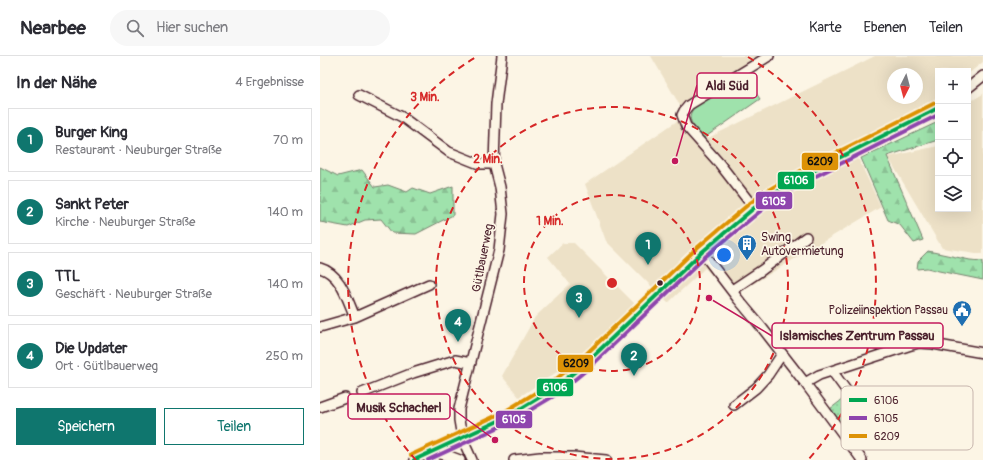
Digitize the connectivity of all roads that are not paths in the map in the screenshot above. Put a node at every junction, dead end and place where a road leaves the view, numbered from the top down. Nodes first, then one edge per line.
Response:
1 (502, 56) edge
2 (769, 56) edge
3 (983, 76) edge
4 (971, 86) edge
5 (359, 95) dead end
6 (935, 110) edge
7 (494, 164) junction
8 (754, 208) junction
9 (806, 237) dead end
10 (702, 252) junction
11 (320, 268) edge
12 (429, 284) dead end
13 (732, 290) junction
14 (355, 317) junction
15 (320, 327) edge
16 (983, 353) edge
17 (782, 354) junction
18 (471, 363) junction
19 (832, 371) junction
20 (805, 383) junction
21 (843, 386) edge
22 (362, 393) dead end
23 (345, 398) dead end
24 (734, 405) dead end
25 (320, 407) edge
26 (841, 430) edge
27 (462, 438) junction
28 (855, 450) edge
29 (432, 452) junction
30 (414, 460) edge
31 (460, 460) edge
32 (472, 460) edge
33 (514, 460) edge
34 (606, 460) edge
35 (862, 460) edge

1 - 7 street, Gütlbauerweg
2 - 8 street
3 - 4 street
5 - 7 street
6 - 8 street
7 - 18 street, Gütlbauerweg
8 - 10 street
9 - 13 street
10 - 13 street
10 - 27 street
11 - 14 street
12 - 14 street
13 - 17 street
14 - 15 street
16 - 19 street
17 - 20 street
17 - 24 street
18 - 22 street
18 - 27 street, Gütlbauerweg
19 - 20 street
19 - 21 street
20 - 26 street
23 - 25 street
27 - 29 street
27 - 32 street, Gütlbauerweg
28 - 35 street
29 - 30 street
29 - 31 street
33 - 34 street

